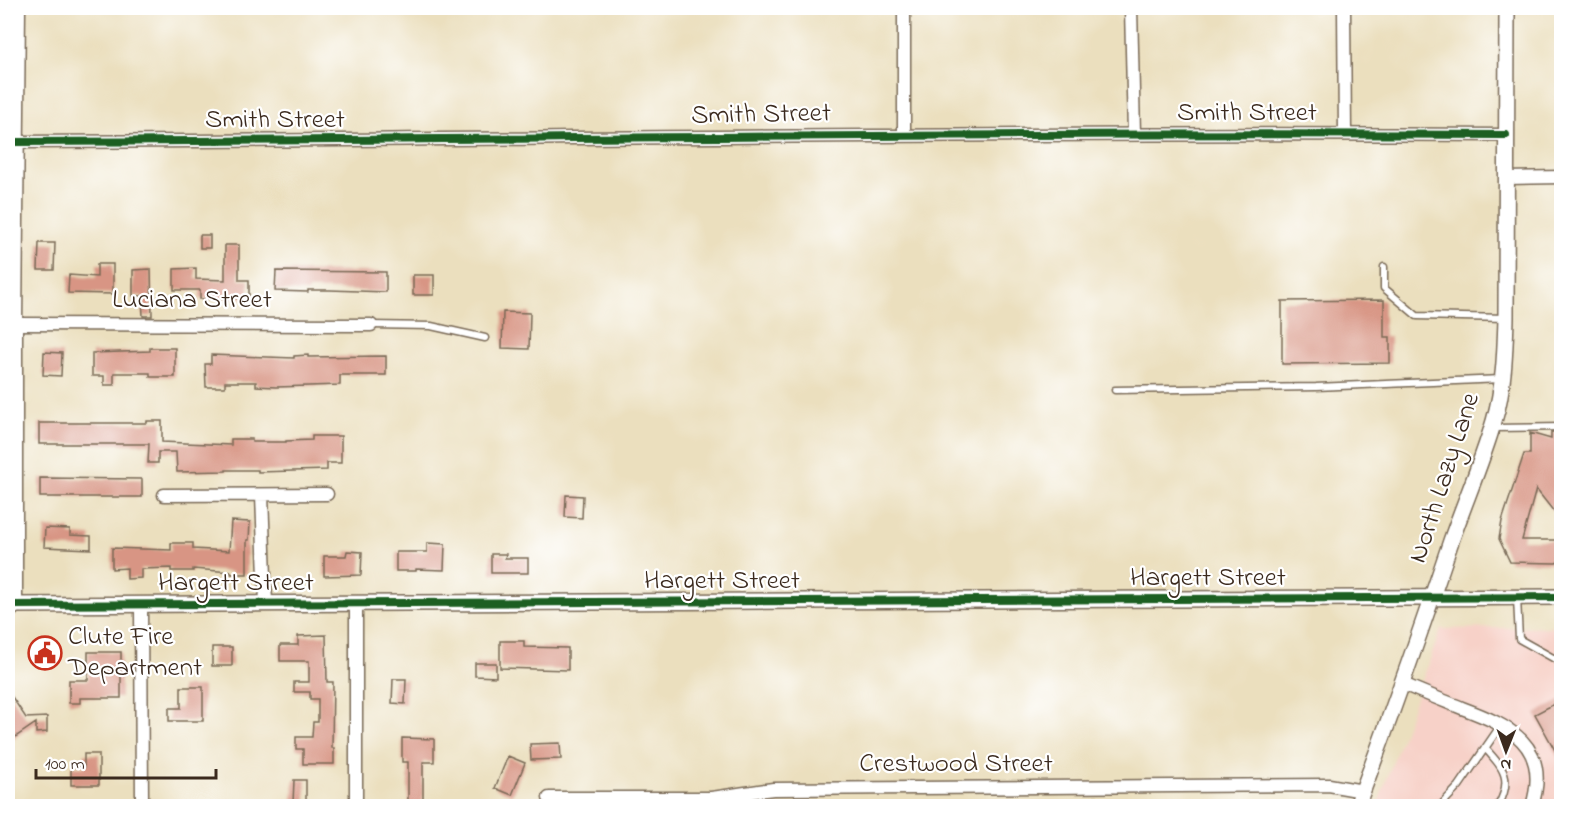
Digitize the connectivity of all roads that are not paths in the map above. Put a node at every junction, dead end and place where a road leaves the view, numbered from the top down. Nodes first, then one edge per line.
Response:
1 (16, 8) edge
2 (904, 8) edge
3 (1131, 8) edge
4 (1344, 8) edge
5 (1507, 8) edge
6 (1134, 134) junction
7 (1345, 134) junction
8 (904, 135) junction
9 (1506, 135) junction
10 (16, 142) junction
11 (1562, 177) edge
12 (1506, 178) junction
13 (11, 229) edge
14 (1384, 267) dead end
15 (1506, 318) junction
16 (13, 324) junction
17 (371, 325) joint
18 (485, 338) dead end
19 (1502, 379) junction
20 (1115, 390) dead end
21 (1492, 428) junction
22 (1562, 428) edge
23 (164, 495) dead end
24 (262, 495) junction
25 (327, 495) dead end
26 (1517, 597) junction
27 (1562, 597) edge
28 (1432, 598) junction
29 (356, 603) junction
30 (141, 604) junction
31 (266, 604) junction
32 (10, 607) edge
33 (1562, 663) edge
34 (1401, 683) junction
35 (1502, 724) junction
36 (1485, 748) junction
37 (1363, 791) junction
38 (549, 798) dead end
39 (142, 807) edge
40 (356, 807) edge
41 (1357, 807) edge
42 (1440, 807) edge
43 (1498, 807) edge
44 (1532, 807) edge

1 - 10 main road
2 - 8 street
3 - 6 street
4 - 7 street
5 - 9 street, North Lazy Lane
6 - 7 street, Smith Street
6 - 8 street, Smith Street
7 - 9 street, Smith Street
8 - 10 street, Smith Street
9 - 12 street, North Lazy Lane
10 - 13 main road
11 - 12 street
12 - 15 street, North Lazy Lane
13 - 16 main road
14 - 15 lane
15 - 19 street, North Lazy Lane
16 - 17 street, Luciana Street
16 - 32 main road
17 - 18 lane
19 - 20 lane
19 - 21 street, North Lazy Lane
21 - 22 lane
21 - 28 street, North Lazy Lane
23 - 24 street
24 - 25 street
24 - 31 street
26 - 27 street, Hargett Street
26 - 28 street, Hargett Street
26 - 33 lane
28 - 29 street, Hargett Street
28 - 34 street, North Lazy Lane
29 - 31 street, Hargett Street
29 - 40 street
30 - 31 street, Hargett Street
30 - 32 street, Hargett Street
30 - 39 street
34 - 35 street
34 - 37 street, North Lazy Lane
35 - 36 lane
35 - 44 street
36 - 42 lane
36 - 43 lane
37 - 38 street, Crestwood Street
37 - 41 street, North Lazy Lane

